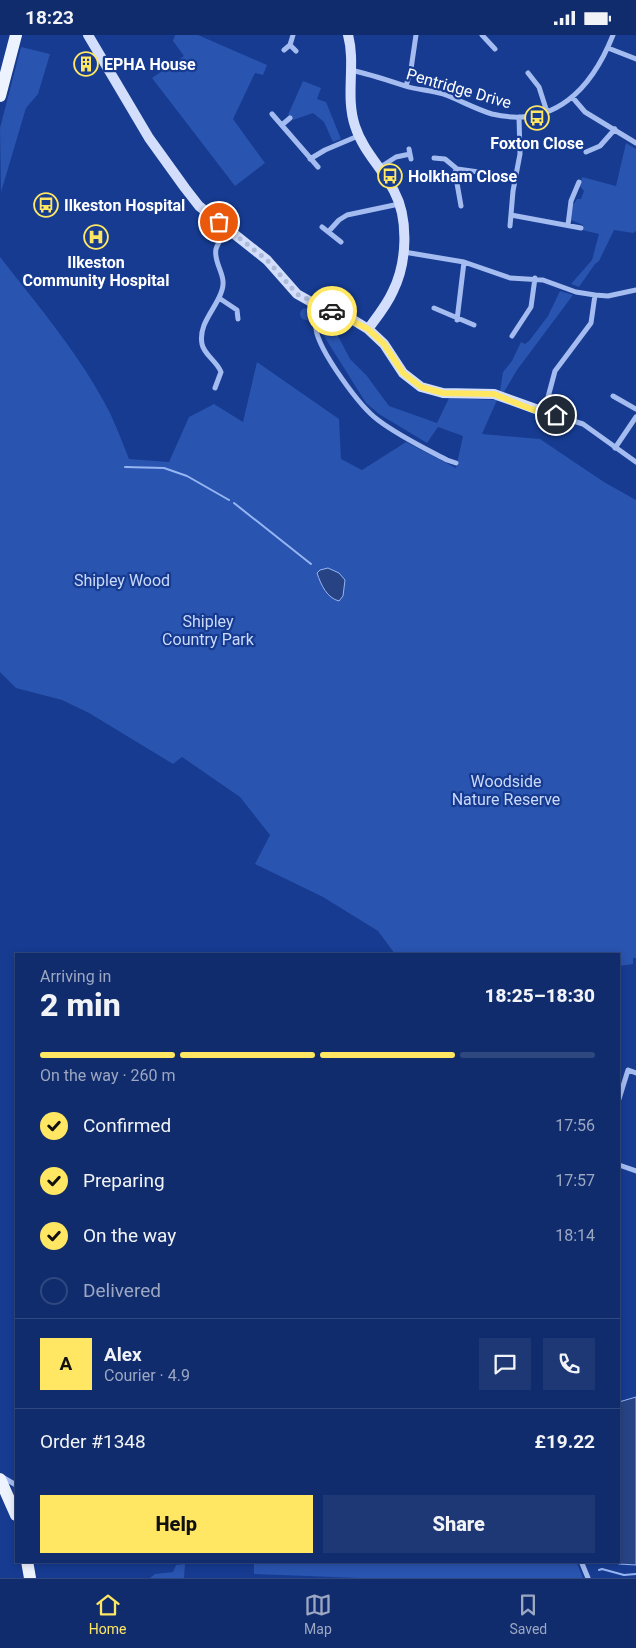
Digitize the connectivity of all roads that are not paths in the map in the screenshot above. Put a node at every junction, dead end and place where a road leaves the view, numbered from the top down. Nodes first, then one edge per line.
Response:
1 (16, 35) edge
2 (88, 35) edge
3 (292, 35) edge
4 (348, 35) edge
5 (416, 35) edge
6 (482, 35) edge
7 (613, 35) edge
8 (290, 45) junction
9 (608, 48) junction
10 (495, 49) dead end
11 (284, 51) dead end
12 (296, 51) dead end
13 (636, 59) edge
14 (350, 70) junction
15 (528, 73) dead end
16 (2, 80) edge
17 (406, 86) junction
18 (0, 96) edge
19 (572, 98) junction
20 (547, 112) junction
21 (272, 114) dead end
22 (519, 117) junction
23 (290, 118) dead end
24 (283, 124) junction
25 (615, 129) junction
26 (358, 136) junction
27 (636, 143) edge
28 (586, 152) dead end
29 (410, 154) dead end
30 (434, 158) dead end
31 (310, 159) junction
32 (318, 167) dead end
33 (378, 169) junction
34 (457, 169) junction
35 (515, 177) junction
36 (579, 183) dead end
37 (574, 191) junction
38 (581, 195) dead end
39 (399, 204) junction
40 (461, 206) dead end
41 (511, 215) junction
42 (568, 225) junction
43 (510, 226) dead end
44 (322, 227) dead end
45 (581, 228) dead end
46 (228, 229) junction
47 (329, 231) junction
48 (342, 242) dead end
49 (403, 252) junction
50 (464, 262) junction
51 (536, 278) junction
52 (636, 290) edge
53 (595, 295) junction
54 (219, 298) junction
55 (320, 307) junction
56 (434, 308) dead end
57 (238, 319) dead end
58 (457, 320) junction
59 (474, 325) dead end
60 (368, 329) junction
61 (512, 336) dead end
62 (221, 376) junction
63 (228, 377) dead end
64 (215, 388) dead end
65 (613, 396) dead end
66 (636, 409) edge
67 (544, 412) junction
68 (636, 417) edge
69 (615, 448) junction
70 (636, 462) edge
71 (456, 463) dead end
72 (636, 1073) edge
73 (620, 1096) edge
74 (620, 1165) edge
75 (636, 1171) edge
76 (0, 1474) edge
77 (0, 1479) edge
78 (15, 1484) edge
79 (13, 1499) edge
80 (28, 1563) edge
81 (582, 1563) edge
82 (30, 1578) edge
83 (588, 1578) edge

1 - 16 main road
2 - 46 street
3 - 8 street
4 - 14 street
5 - 17 street
6 - 10 street
7 - 9 street, Pentridge Drive
8 - 11 street
8 - 12 street
9 - 13 street
9 - 19 street, Pentridge Drive
14 - 17 street, Pentridge Drive
14 - 26 street
15 - 20 street
16 - 18 main road
17 - 22 street, Pentridge Drive
19 - 20 street, Pentridge Drive
19 - 25 street
20 - 22 street, Pentridge Drive
21 - 24 street
22 - 35 street
23 - 24 street
24 - 31 street
25 - 27 street
25 - 28 street
26 - 31 street
26 - 33 street
29 - 33 street
30 - 34 street
31 - 32 street
33 - 39 street
34 - 35 street
34 - 40 street
35 - 41 street
36 - 37 street
37 - 38 street
37 - 42 street
39 - 47 street
39 - 49 street
41 - 42 street
41 - 43 street
42 - 45 street
44 - 47 street
46 - 54 street
46 - 55 street
47 - 48 street
49 - 50 street
49 - 60 street
50 - 51 street
50 - 58 street
51 - 53 street
51 - 61 street
52 - 53 street
53 - 67 street
54 - 57 street
54 - 62 street
55 - 60 street
55 - 71 street
56 - 58 street
58 - 59 street
60 - 67 street
62 - 63 street
62 - 64 street
65 - 66 street
67 - 69 street
68 - 69 street
69 - 70 street
72 - 73 street
74 - 75 street
76 - 78 street
77 - 79 main road
80 - 82 main road
81 - 83 street

